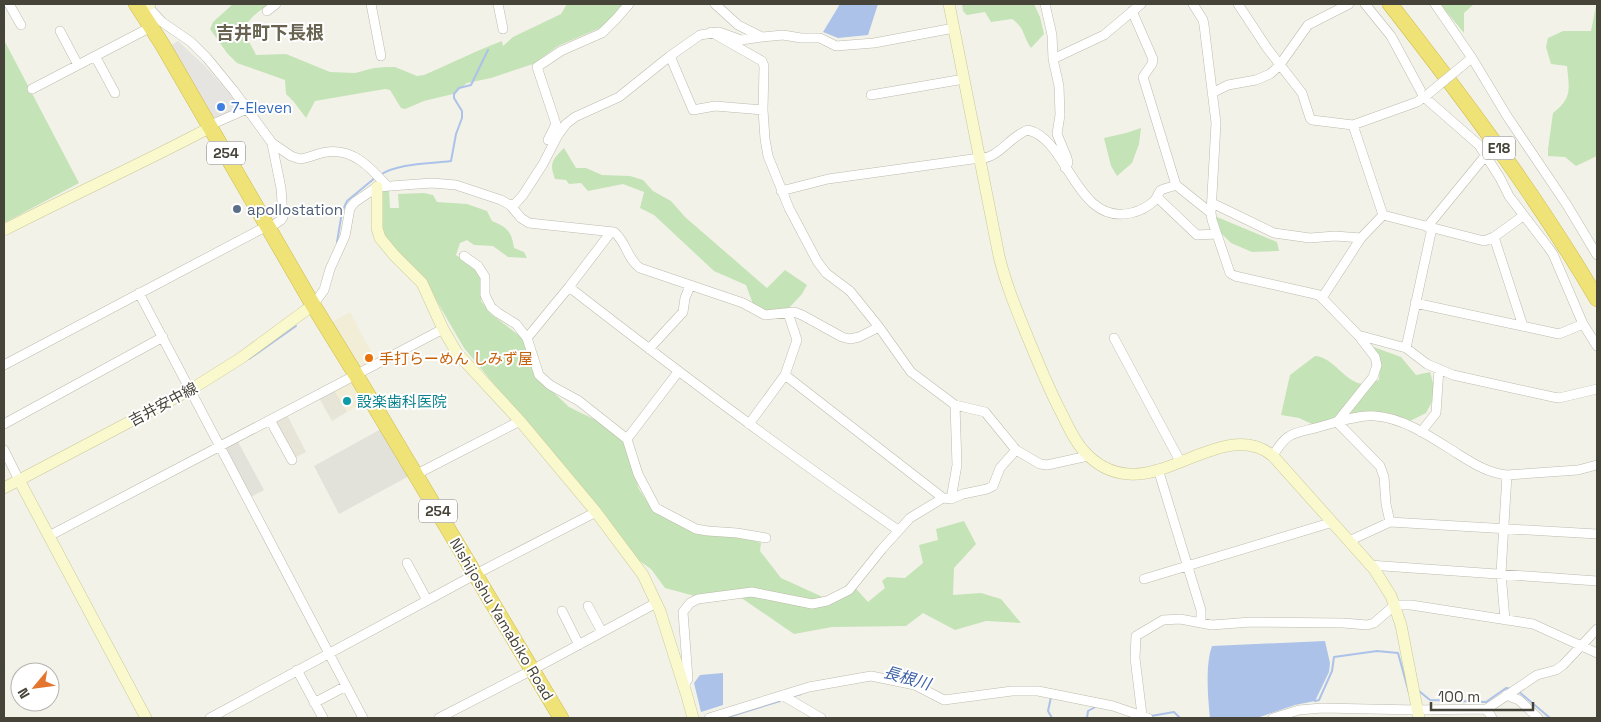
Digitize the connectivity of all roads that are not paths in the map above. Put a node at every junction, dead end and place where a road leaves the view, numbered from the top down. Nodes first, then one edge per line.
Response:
1 (9, 4) edge
2 (276, 4) edge
3 (371, 4) edge
4 (498, 4) edge
5 (629, 4) edge
6 (715, 4) edge
7 (949, 4) edge
8 (1045, 4) edge
9 (1141, 4) edge
10 (1238, 4) edge
11 (1348, 4) edge
12 (1366, 4) edge
13 (1390, 4) edge
14 (1404, 4) edge
15 (1435, 4) edge
16 (1196, 5) edge
17 (144, 7) edge
18 (267, 11) dead end
19 (1132, 11) junction
20 (20, 26) dead end
21 (151, 27) junction
22 (954, 28) junction
23 (502, 29) dead end
24 (60, 31) dead end
25 (711, 32) junction
26 (762, 37) junction
27 (95, 56) junction
28 (381, 56) dead end
29 (670, 56) junction
30 (1053, 59) junction
31 (1470, 59) junction
32 (78, 65) junction
33 (1279, 66) junction
34 (964, 79) junction
35 (32, 89) dead end
36 (114, 92) dead end
37 (1212, 93) junction
38 (871, 95) dead end
39 (1426, 96) junction
40 (247, 108) junction
41 (763, 110) junction
42 (1354, 125) junction
43 (211, 127) junction
44 (272, 143) junction
45 (1486, 155) junction
46 (980, 158) junction
47 (543, 164) junction
48 (1066, 168) junction
49 (1176, 185) junction
50 (382, 186) junction
51 (781, 192) junction
52 (1156, 197) junction
53 (1212, 203) junction
54 (510, 205) junction
55 (1212, 213) junction
56 (1383, 216) junction
57 (1523, 216) junction
58 (268, 227) junction
59 (1429, 228) junction
60 (4, 230) edge
61 (611, 232) junction
62 (1217, 234) junction
63 (1494, 237) junction
64 (1361, 238) junction
65 (1597, 255) edge
66 (464, 256) dead end
67 (1597, 280) edge
68 (690, 286) junction
69 (569, 288) junction
70 (139, 293) junction
71 (1322, 298) junction
72 (1597, 299) edge
73 (1415, 303) junction
74 (313, 305) junction
75 (788, 313) junction
76 (1582, 324) junction
77 (1522, 326) junction
78 (879, 327) junction
79 (443, 329) junction
80 (1358, 335) junction
81 (163, 337) junction
82 (527, 338) junction
83 (1114, 338) dead end
84 (1597, 346) edge
85 (1406, 348) junction
86 (649, 349) junction
87 (4, 365) edge
88 (1439, 369) junction
89 (678, 372) junction
90 (356, 375) junction
91 (785, 375) junction
92 (1597, 389) edge
93 (190, 390) junction
94 (955, 405) junction
95 (270, 420) junction
96 (520, 421) junction
97 (1337, 422) junction
98 (4, 424) edge
99 (749, 424) junction
100 (1421, 432) junction
101 (627, 439) junction
102 (220, 446) junction
103 (4, 450) edge
104 (1016, 450) junction
105 (1088, 456) junction
106 (1273, 456) junction
107 (292, 460) dead end
108 (1180, 461) junction
109 (1597, 465) edge
110 (1158, 469) junction
111 (1507, 474) junction
112 (415, 475) junction
113 (19, 480) junction
114 (4, 488) edge
115 (947, 498) junction
116 (596, 512) junction
117 (1333, 522) junction
118 (1390, 522) junction
119 (1503, 529) junction
120 (898, 530) junction
121 (1597, 534) edge
122 (49, 536) junction
123 (766, 538) dead end
124 (1349, 541) junction
125 (406, 563) dead end
126 (1369, 565) junction
127 (1188, 566) junction
128 (1501, 573) junction
129 (476, 574) junction
130 (1144, 579) dead end
131 (1597, 581) edge
132 (428, 600) junction
133 (656, 603) junction
134 (1395, 605) junction
135 (588, 606) dead end
136 (562, 611) dead end
137 (1505, 620) junction
138 (1201, 623) junction
139 (1597, 629) edge
140 (602, 632) junction
141 (579, 645) junction
142 (1583, 646) junction
143 (1597, 653) edge
144 (329, 654) junction
145 (297, 670) junction
146 (532, 670) junction
147 (346, 686) junction
148 (684, 686) junction
149 (1508, 694) junction
150 (782, 695) junction
151 (314, 702) junction
152 (1485, 710) junction
153 (1418, 714) edge
154 (1145, 717) edge
155 (146, 718) edge
156 (210, 718) edge
157 (322, 718) edge
158 (363, 718) edge
159 (439, 718) edge
160 (561, 718) edge
161 (693, 718) edge
162 (709, 718) edge
163 (821, 718) edge
164 (1274, 718) edge
165 (1492, 718) edge
166 (1538, 718) edge

1 - 20 street
2 - 18 street
3 - 28 street
4 - 23 street
5 - 47 street
6 - 26 street
7 - 22 street
8 - 30 street
9 - 19 street
10 - 33 street
11 - 33 street
12 - 39 street
13 - 72 highway, E18
14 - 67 highway, E18
15 - 31 street
16 - 37 street
17 - 21 highway, Nishijoshu Yamabiko Road / 254
17 - 40 street
19 - 30 street
19 - 49 street
21 - 27 street
21 - 43 highway, Nishijoshu Yamabiko Road / 254
22 - 26 street
22 - 34 street
24 - 32 street
25 - 26 street
25 - 29 street
25 - 41 street
27 - 32 street
27 - 36 street
29 - 41 street
29 - 47 street
30 - 48 street
31 - 39 street, bridge
31 - 65 street
32 - 35 street
33 - 37 street
33 - 42 street
34 - 38 street
34 - 46 street
37 - 53 street
39 - 42 street
39 - 45 street
40 - 43 street
40 - 44 street
41 - 51 street
42 - 56 street
43 - 58 highway, Nishijoshu Yamabiko Road / 254
43 - 60 street
44 - 50 street
44 - 58 street
45 - 57 street
45 - 59 street
46 - 48 street
46 - 51 street
46 - 105 street
47 - 54 street
48 - 52 street
49 - 52 street
49 - 55 street
50 - 54 street
50 - 74 street
50 - 79 street
51 - 78 street
52 - 62 street
53 - 55 street
53 - 64 street
54 - 61 street
55 - 62 street
56 - 59 street
56 - 64 street
57 - 63 street
57 - 76 street
58 - 70 street
58 - 74 highway, Nishijoshu Yamabiko Road / 254
59 - 63 street
59 - 73 street
61 - 68 street
61 - 69 street
62 - 71 street
63 - 77 street
64 - 71 street
66 - 82 street
68 - 75 street
68 - 86 street
69 - 82 street
69 - 86 street
70 - 81 street
70 - 87 street
71 - 80 street
73 - 77 street
73 - 85 street
74 - 90 highway, Nishijoshu Yamabiko Road / 254
74 - 93 street, 吉井安中線
75 - 78 street
75 - 91 street
76 - 77 street
76 - 84 street
78 - 94 street
79 - 90 street
79 - 96 street
80 - 85 street
80 - 97 street
81 - 93 street
81 - 98 street
82 - 101 street
83 - 108 street
85 - 88 street
86 - 89 street
88 - 92 street
88 - 100 street
89 - 99 street
89 - 101 street
90 - 95 street
90 - 112 highway, Nishijoshu Yamabiko Road / 254
91 - 99 street
91 - 115 street
93 - 102 street
93 - 113 street, 吉井安中線
94 - 104 street
94 - 115 street
95 - 102 street
95 - 107 street
96 - 112 street
96 - 116 street
97 - 100 street
97 - 106 street
97 - 118 street
99 - 120 street
100 - 111 street
101 - 123 street
102 - 122 street
102 - 144 street
103 - 113 street
104 - 105 street
104 - 115 street
105 - 110 street
106 - 108 street
106 - 117 street
108 - 110 street
109 - 111 street
110 - 127 street
111 - 119 street
112 - 129 highway, Nishijoshu Yamabiko Road / 254
113 - 114 street, 吉井安中線
113 - 122 street
115 - 120 street
116 - 129 street
116 - 133 street
117 - 124 street
117 - 127 street
118 - 119 street
118 - 124 street
119 - 121 street
119 - 128 street
120 - 148 street
122 - 155 street
124 - 126 street
125 - 132 street
126 - 128 street
126 - 134 street
127 - 130 street
127 - 138 street
128 - 131 street
128 - 137 street
129 - 132 street
129 - 146 highway, Nishijoshu Yamabiko Road / 254
132 - 144 street
133 - 140 street
133 - 148 street
134 - 137 street
134 - 138 street
134 - 153 street
135 - 140 street
136 - 141 street
137 - 142 street
138 - 154 street
139 - 142 street
140 - 141 street
141 - 146 street
142 - 143 street
142 - 149 street
144 - 145 street
144 - 147 street
145 - 151 street
145 - 156 street
146 - 159 street
146 - 160 highway, Nishijoshu Yamabiko Road / 254
147 - 151 street
147 - 158 street
148 - 161 street
149 - 152 street
149 - 166 street
150 - 154 street
150 - 162 street
150 - 163 street
151 - 157 street
152 - 153 street
152 - 165 street
153 - 164 street

